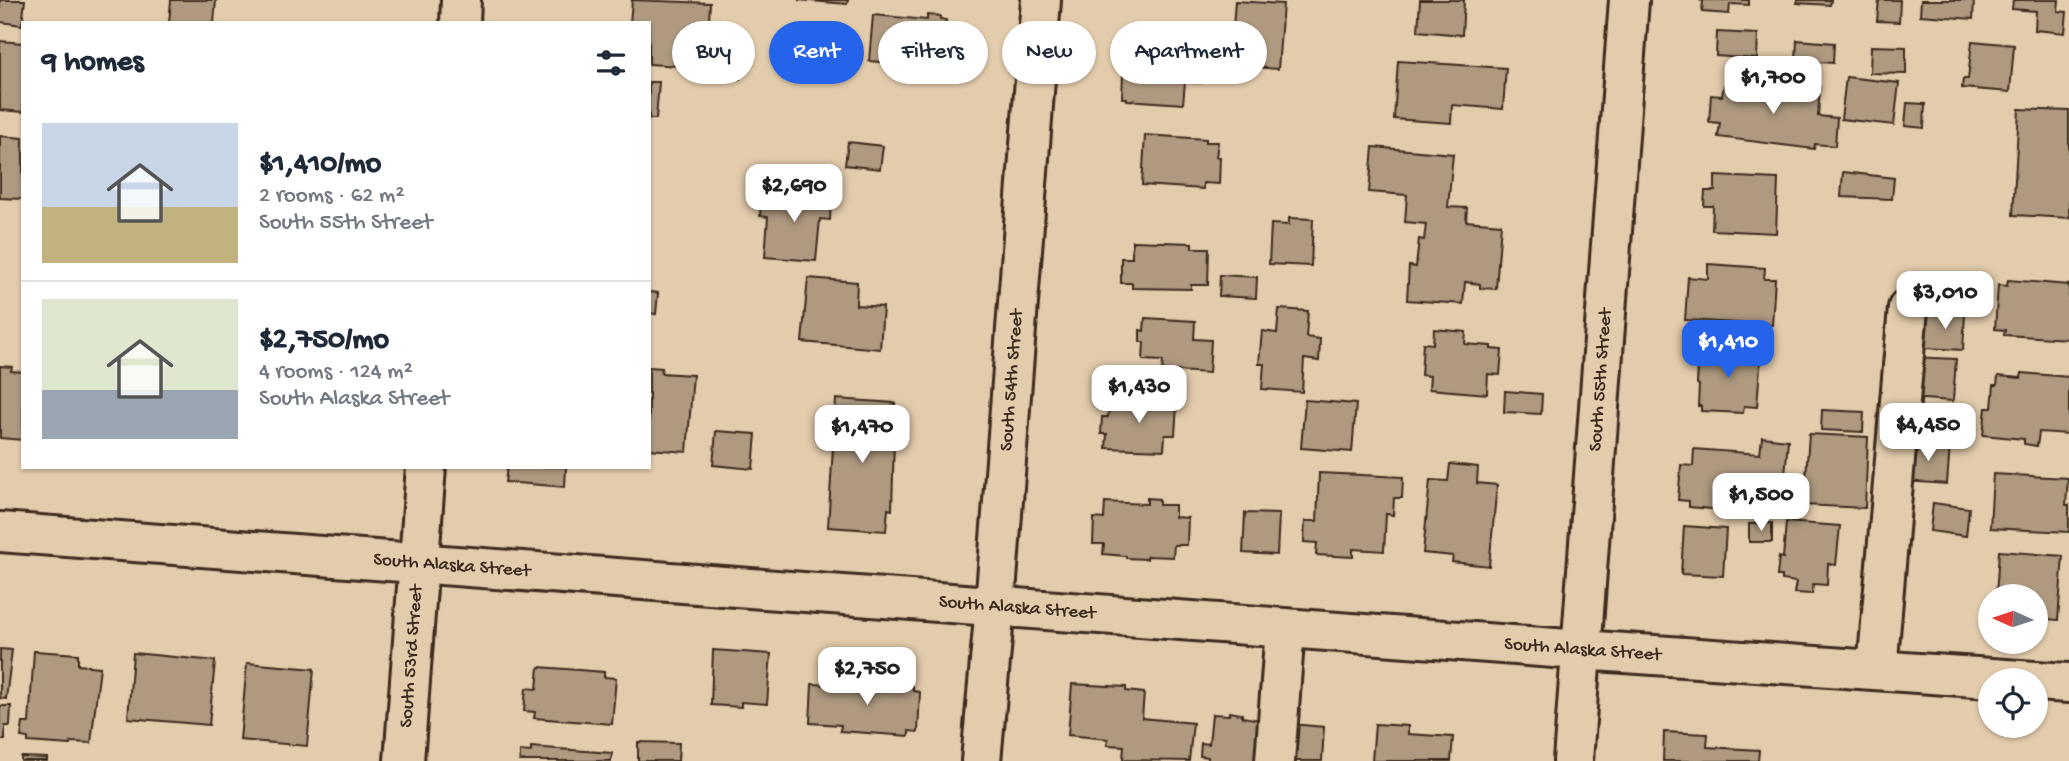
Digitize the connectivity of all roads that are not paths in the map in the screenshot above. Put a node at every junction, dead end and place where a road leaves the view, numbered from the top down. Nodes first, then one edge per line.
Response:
1 (461, 0) edge
2 (1041, 0) edge
3 (1629, 0) edge
4 (460, 21) edge
5 (1908, 308) dead end
6 (426, 469) edge
7 (0, 532) edge
8 (419, 563) junction
9 (995, 606) junction
10 (1285, 628) junction
11 (1581, 650) junction
12 (1877, 670) junction
13 (1978, 677) edge
14 (2048, 682) edge
15 (2069, 683) edge
16 (404, 761) edge
17 (981, 761) edge
18 (1275, 761) edge
19 (1573, 761) edge

1 - 4 street
2 - 9 street, South 54th Street
3 - 11 street, South 55th Street
5 - 12 street
6 - 8 street, South 53rd Street
7 - 8 street, South Alaska Street
8 - 9 street, South Alaska Street
8 - 16 street, South 53rd Street
9 - 10 street, South Alaska Street
9 - 17 street, South 54th Street
10 - 11 street, South Alaska Street
10 - 18 street
11 - 12 street, South Alaska Street
11 - 19 street, South 55th Street
12 - 13 street, South Alaska Street
14 - 15 street, South Alaska Street

